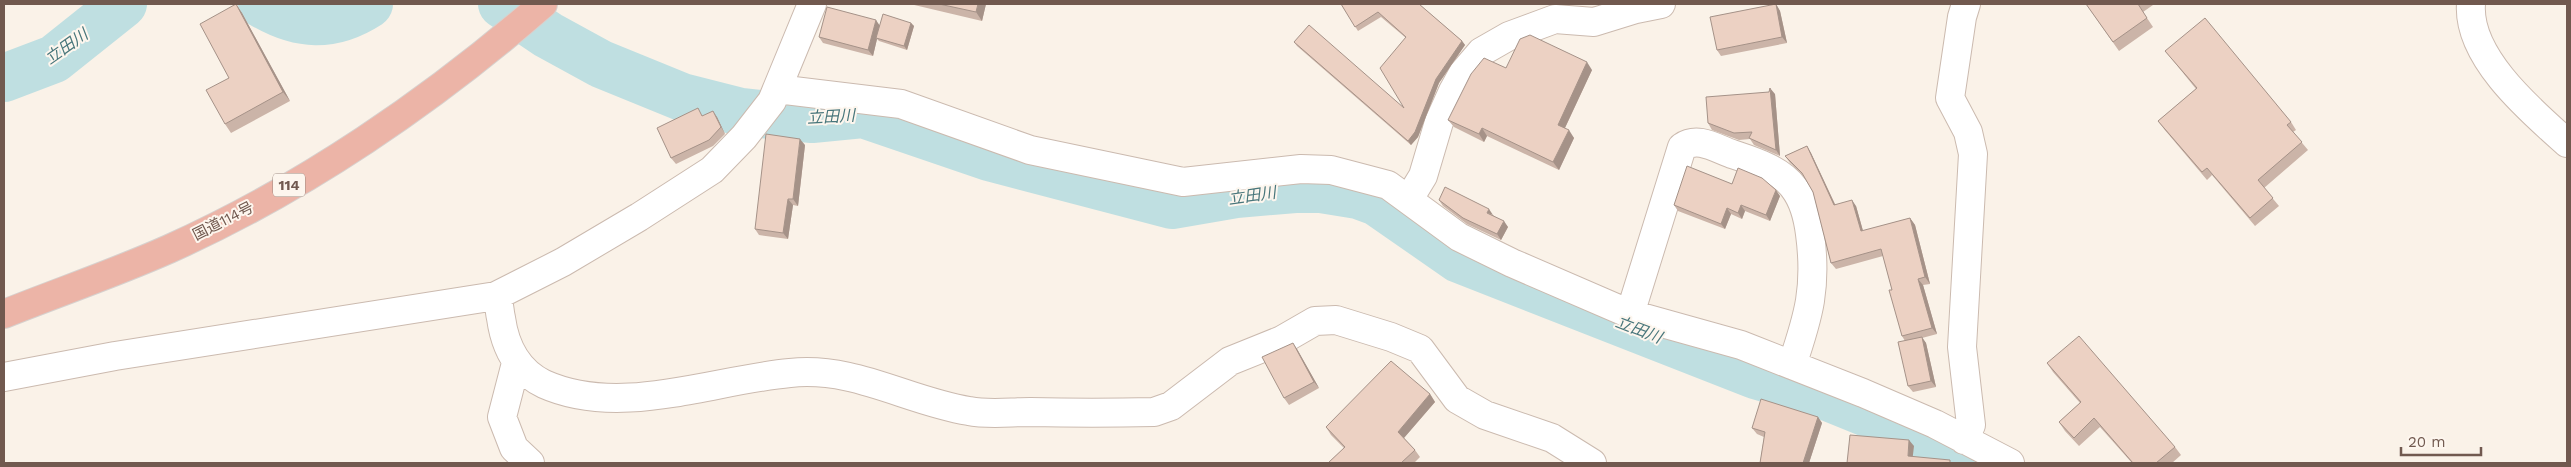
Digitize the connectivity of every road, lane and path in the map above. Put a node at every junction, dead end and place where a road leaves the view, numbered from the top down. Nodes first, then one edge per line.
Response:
1 (543, 4) edge
2 (812, 4) edge
3 (1661, 4) edge
4 (1966, 4) edge
5 (2471, 4) edge
6 (777, 90) junction
7 (2567, 143) edge
8 (1409, 199) junction
9 (496, 296) junction
10 (4, 314) edge
11 (1630, 314) junction
12 (516, 363) junction
13 (1792, 365) junction
14 (4, 377) edge
15 (1964, 440) junction
16 (530, 463) edge
17 (1592, 463) edge
18 (2010, 463) edge

1 - 10 highway, 国道114号 / 114
2 - 6 street
3 - 8 street
4 - 15 street
5 - 7 street
6 - 8 street
6 - 9 street
8 - 11 street
9 - 12 street
9 - 14 street
11 - 13 street
11 - 13 street
12 - 16 street
12 - 17 street
13 - 15 street
15 - 18 street

